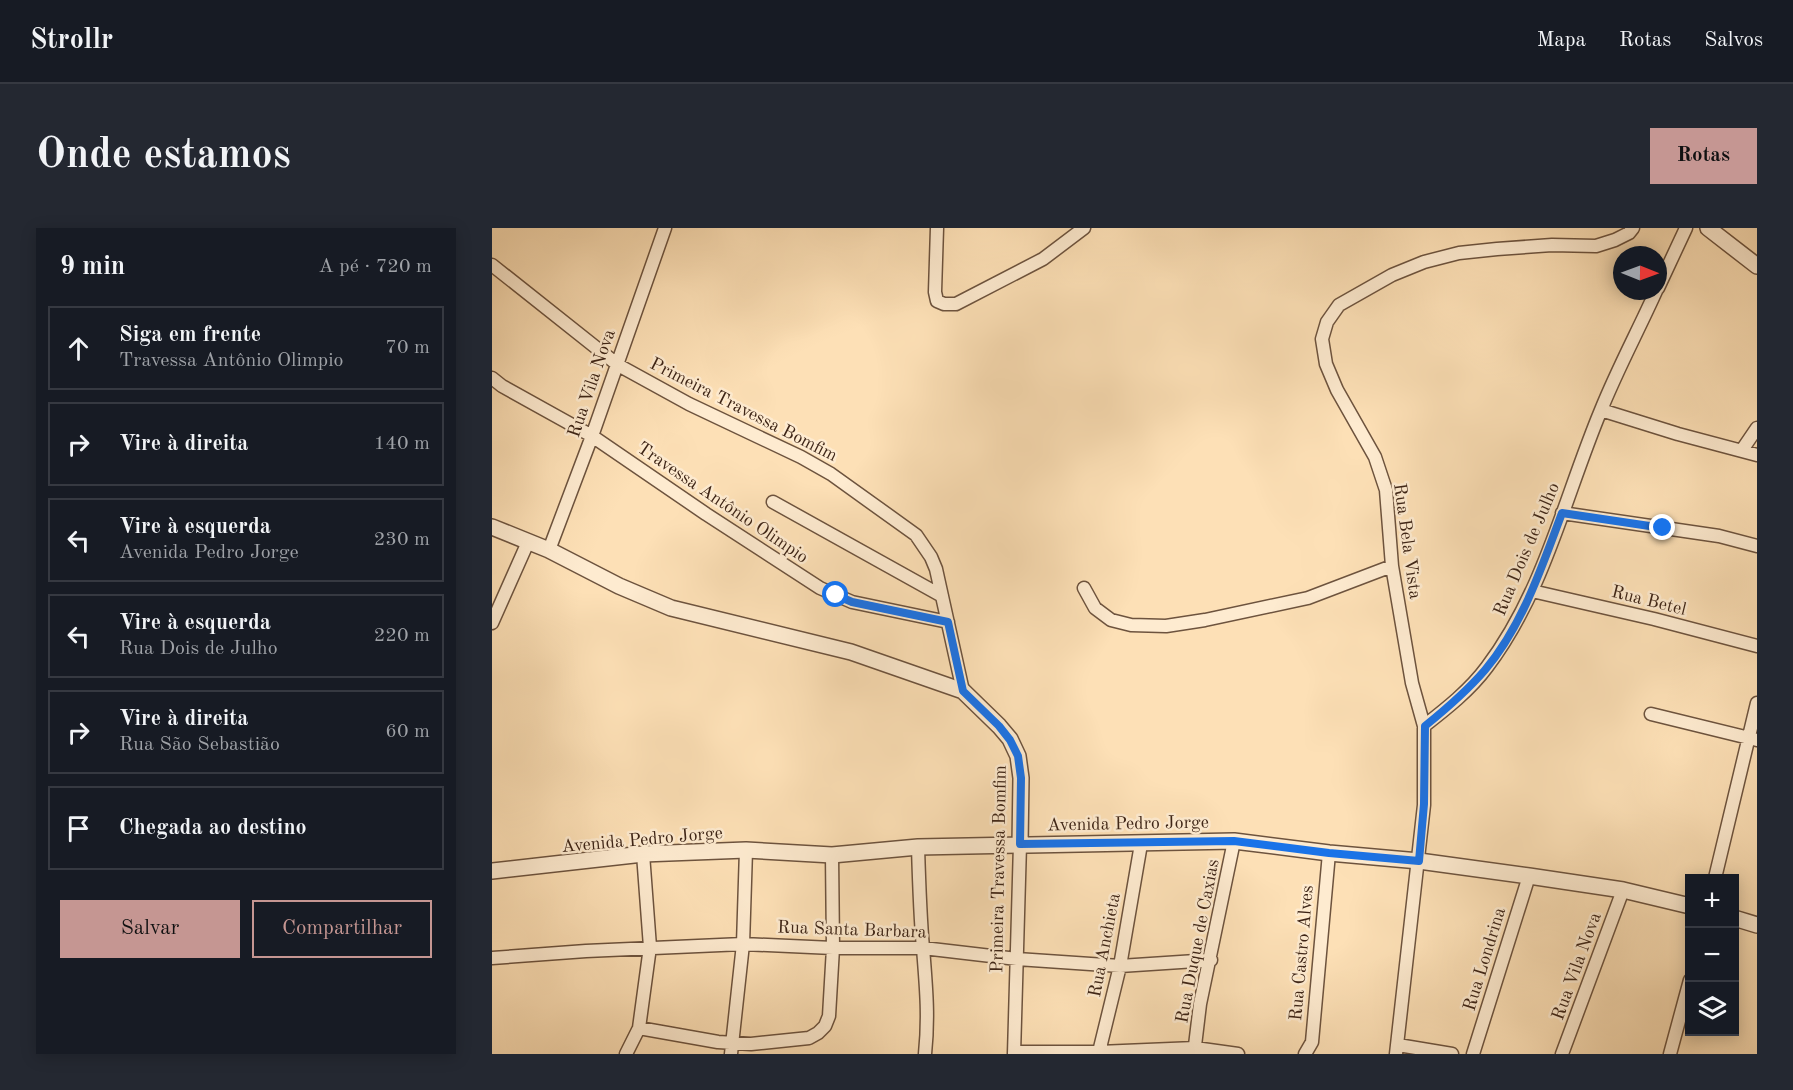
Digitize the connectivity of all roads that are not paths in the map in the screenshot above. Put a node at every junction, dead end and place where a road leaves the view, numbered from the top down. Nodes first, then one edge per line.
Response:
1 (665, 228) edge
2 (937, 228) edge
3 (1084, 228) edge
4 (1633, 228) edge
5 (1686, 228) edge
6 (1708, 228) edge
7 (492, 265) edge
8 (1757, 266) edge
9 (1667, 268) edge
10 (1652, 300) edge
11 (618, 365) junction
12 (492, 378) edge
13 (1601, 410) junction
14 (1757, 428) edge
15 (592, 436) junction
16 (1742, 450) junction
17 (1757, 454) edge
18 (773, 502) dead end
19 (1562, 513) junction
20 (492, 527) edge
21 (528, 542) junction
22 (1757, 546) edge
23 (549, 550) junction
24 (1392, 566) junction
25 (1084, 588) dead end
26 (1532, 591) junction
27 (942, 596) junction
28 (492, 622) edge
29 (948, 622) junction
30 (1757, 646) edge
31 (963, 691) junction
32 (1757, 703) edge
33 (1651, 714) dead end
34 (1425, 726) junction
35 (1753, 739) edge
36 (1234, 841) junction
37 (1020, 844) junction
38 (1142, 844) junction
39 (918, 847) junction
40 (746, 850) junction
41 (1329, 853) junction
42 (644, 854) junction
43 (832, 855) junction
44 (1419, 861) junction
45 (492, 871) edge
46 (1716, 874) edge
47 (1529, 876) junction
48 (1623, 890) junction
49 (1685, 905) edge
50 (1739, 920) edge
51 (1757, 925) edge
52 (743, 944) junction
53 (650, 947) junction
54 (833, 948) junction
55 (923, 948) junction
56 (492, 958) edge
57 (1017, 958) junction
58 (1211, 960) junction
59 (1120, 966) junction
60 (1688, 982) edge
61 (639, 1028) junction
62 (732, 1049) edge
63 (1397, 1050) edge
64 (1195, 1051) edge
65 (1099, 1052) junction
66 (1014, 1053) edge
67 (626, 1054) edge
68 (925, 1054) edge
69 (1238, 1054) edge
70 (1305, 1054) edge
71 (1452, 1054) edge
72 (1473, 1054) edge
73 (1562, 1054) edge
74 (1670, 1054) edge

1 - 11 street, Rua Vila Nova
2 - 3 street
4 - 24 street, Rua Bela Vista
5 - 9 street, Rua Dois de Julho
6 - 8 street
7 - 11 street, Primeira Travessa Bomfim
10 - 13 street, Rua Dois de Julho
11 - 15 street, Rua Vila Nova
11 - 27 street, Primeira Travessa Bomfim
12 - 15 street, Travessa Antônio Olimpio
13 - 16 street
13 - 19 street, Rua Dois de Julho
14 - 16 street
15 - 23 street, Rua Vila Nova
15 - 29 street, Travessa Antônio Olimpio
16 - 17 street
18 - 27 street
19 - 22 street
19 - 26 street, Rua Dois de Julho
20 - 21 street
21 - 23 street
21 - 28 street
23 - 31 street
24 - 25 street
24 - 34 street, Rua Bela Vista
26 - 30 street, Rua Betel
26 - 34 street, Rua Dois de Julho
27 - 29 street, Primeira Travessa Bomfim
29 - 31 street, Primeira Travessa Bomfim
31 - 37 street, Primeira Travessa Bomfim
32 - 35 street
33 - 35 street
34 - 44 street
35 - 46 street
36 - 38 street, Avenida Pedro Jorge
36 - 41 street, Avenida Pedro Jorge
36 - 58 street, Rua Duque de Caxias
37 - 38 street, Avenida Pedro Jorge
37 - 39 street, Avenida Pedro Jorge
37 - 57 street, Primeira Travessa Bomfim
38 - 59 street, Rua Anchieta
39 - 43 street, Avenida Pedro Jorge
39 - 55 street
40 - 42 street, Avenida Pedro Jorge
40 - 43 street, Avenida Pedro Jorge
40 - 52 street
41 - 44 street, Avenida Pedro Jorge
41 - 70 street, Rua Castro Alves
42 - 45 street, Avenida Pedro Jorge
42 - 53 street
43 - 54 street
44 - 47 street, Avenida Pedro Jorge
44 - 63 street
47 - 48 street, Avenida Pedro Jorge
47 - 72 street, Rua Londrina
48 - 49 street, Avenida Pedro Jorge
48 - 73 street, Rua Vila Nova
50 - 51 street
52 - 53 street, Rua Santa Barbara
52 - 54 street, Rua Santa Barbara
52 - 62 street
53 - 56 street, Rua Santa Barbara
53 - 61 street
54 - 55 street, Rua Santa Barbara
54 - 62 street
55 - 57 street, Rua Santa Barbara
55 - 68 street
57 - 59 street, Rua Santa Barbara
57 - 66 street, Primeira Travessa Bomfim
58 - 59 street, Rua Santa Barbara
58 - 64 street, Rua Duque de Caxias
59 - 65 street, Rua Anchieta
60 - 74 street
61 - 62 street
61 - 67 street
63 - 71 street
64 - 65 street
64 - 69 street
65 - 66 street

